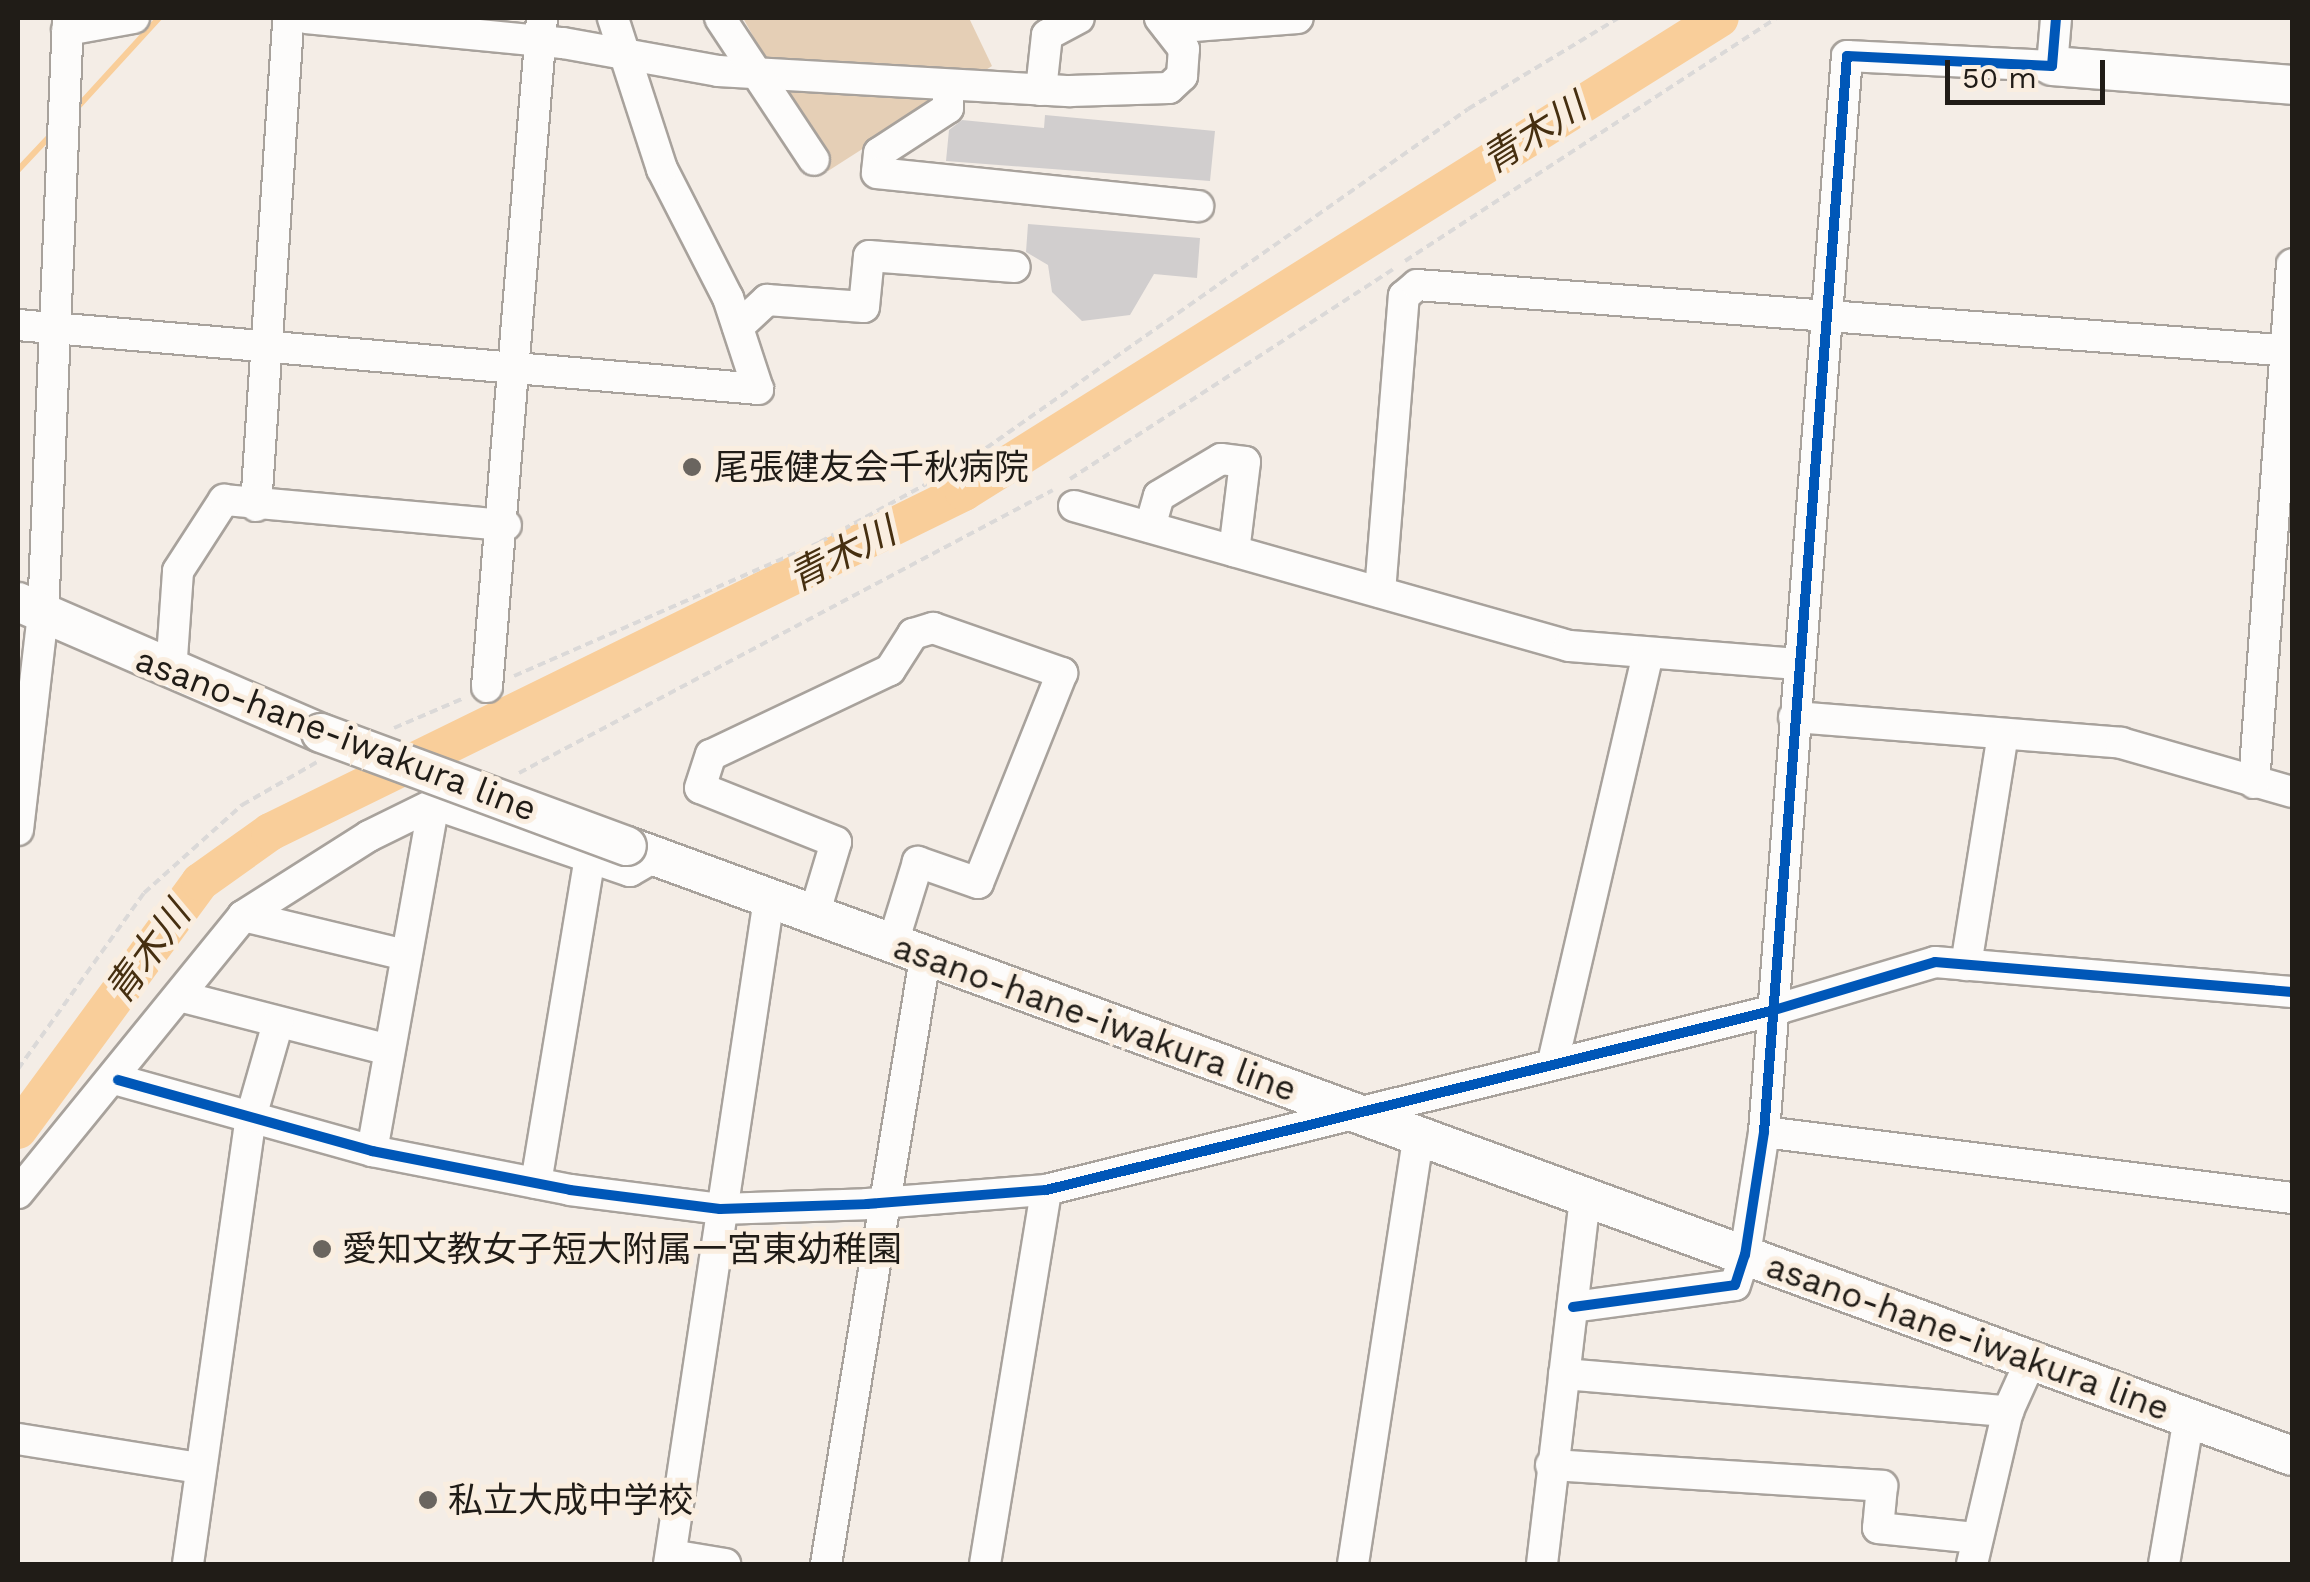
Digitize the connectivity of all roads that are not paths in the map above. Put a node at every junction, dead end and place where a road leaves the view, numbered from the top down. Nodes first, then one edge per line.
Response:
1 (134, 18) edge
2 (288, 18) edge
3 (306, 18) edge
4 (613, 18) edge
5 (720, 18) edge
6 (1079, 18) edge
7 (1298, 18) edge
8 (2056, 18) edge
9 (1164, 23) edge
10 (68, 24) edge
11 (540, 29) edge
12 (628, 51) junction
13 (2052, 66) junction
14 (760, 72) junction
15 (948, 85) junction
16 (2292, 85) edge
17 (1041, 90) junction
18 (814, 160) dead end
19 (1198, 206) dead end
20 (2292, 264) edge
21 (1015, 267) dead end
22 (1823, 317) junction
23 (18, 324) edge
24 (738, 327) junction
25 (54, 328) junction
26 (268, 347) junction
27 (2290, 351) edge
28 (517, 370) junction
29 (256, 506) junction
30 (1074, 506) dead end
31 (506, 525) junction
32 (1150, 527) junction
33 (1234, 552) junction
34 (1380, 592) junction
35 (30, 609) edge
36 (2278, 633) edge
37 (1648, 656) junction
38 (1798, 664) junction
39 (171, 672) junction
40 (487, 688) road end
41 (1794, 716) junction
42 (2003, 735) junction
43 (2254, 783) junction
44 (2292, 792) edge
45 (434, 804) junction
46 (18, 830) edge
47 (642, 851) junction
48 (590, 856) junction
49 (769, 898) junction
50 (814, 915) junction
51 (243, 916) junction
52 (908, 952) junction
53 (406, 955) junction
54 (1966, 965) junction
55 (2292, 992) edge
56 (179, 996) junction
57 (1772, 1011) junction
58 (278, 1022) junction
59 (389, 1050) junction
60 (1553, 1062) junction
61 (118, 1080) junction
62 (1356, 1112) junction
63 (251, 1117) junction
64 (1764, 1132) junction
65 (1419, 1135) junction
66 (372, 1150) junction
67 (536, 1183) junction
68 (1046, 1190) junction
69 (18, 1193) edge
70 (1586, 1196) junction
71 (2292, 1198) edge
72 (882, 1203) junction
73 (720, 1209) junction
74 (1744, 1255) junction
75 (1574, 1307) junction
76 (2031, 1360) junction
77 (1564, 1374) junction
78 (2008, 1411) junction
79 (2189, 1418) junction
80 (18, 1439) edge
81 (2292, 1456) edge
82 (1552, 1465) junction
83 (200, 1468) junction
84 (1974, 1551) edge
85 (670, 1560) edge
86 (188, 1564) edge
87 (725, 1564) edge
88 (826, 1564) edge
89 (985, 1564) edge
90 (1352, 1564) edge
91 (1542, 1564) edge
92 (2164, 1564) edge

1 - 10 street
2 - 26 street
3 - 11 street
4 - 12 street
5 - 14 street
6 - 17 street
7 - 9 street
8 - 13 street
9 - 17 street
10 - 25 street
11 - 12 street
11 - 28 street
12 - 14 street
12 - 24 street
13 - 16 main road
13 - 22 street
14 - 15 street
14 - 18 street
15 - 17 street
15 - 19 street
20 - 27 street
21 - 24 street
22 - 27 street
22 - 34 street
22 - 38 street
23 - 25 street
24 - 28 street
25 - 26 street
25 - 35 street
26 - 28 street
26 - 29 street
27 - 36 street
28 - 31 street
29 - 31 street
29 - 39 street
30 - 32 street
31 - 40 street
32 - 33 street
32 - 33 street
33 - 34 street
34 - 37 street
35 - 39 main road, asano-hane-iwakura line
35 - 46 street
36 - 43 street
37 - 38 street
37 - 60 street
38 - 41 street
39 - 47 main road, asano-hane-iwakura line, bridge
41 - 42 street
41 - 57 street
42 - 43 street
42 - 54 street
43 - 44 street
45 - 48 street
45 - 51 street
45 - 53 street
47 - 48 street
47 - 49 main road, asano-hane-iwakura line
48 - 67 street
49 - 50 main road, asano-hane-iwakura line
49 - 73 street
50 - 52 main road, asano-hane-iwakura line
50 - 52 street
51 - 53 street
51 - 56 street
52 - 62 main road, asano-hane-iwakura line
52 - 72 street
53 - 59 street
54 - 55 street
54 - 57 street
56 - 58 street
56 - 61 street
57 - 60 street
57 - 64 street
58 - 59 street
58 - 63 street
59 - 66 street
60 - 62 street
61 - 63 street
61 - 69 street
62 - 65 main road, asano-hane-iwakura line
62 - 68 street
63 - 66 street
63 - 83 street
64 - 71 street
64 - 74 street
65 - 70 main road, asano-hane-iwakura line
65 - 90 street
66 - 67 street
67 - 73 street
68 - 72 street
68 - 89 street
70 - 74 main road, asano-hane-iwakura line
70 - 75 street
72 - 73 street
72 - 88 street
73 - 85 street
74 - 75 street
74 - 76 main road, asano-hane-iwakura line
75 - 77 street
76 - 78 street
76 - 79 main road, asano-hane-iwakura line
77 - 78 street
77 - 82 street
78 - 84 street
79 - 81 main road, asano-hane-iwakura line
79 - 92 street
80 - 83 street
82 - 84 street
82 - 91 street
83 - 86 street
85 - 87 street

